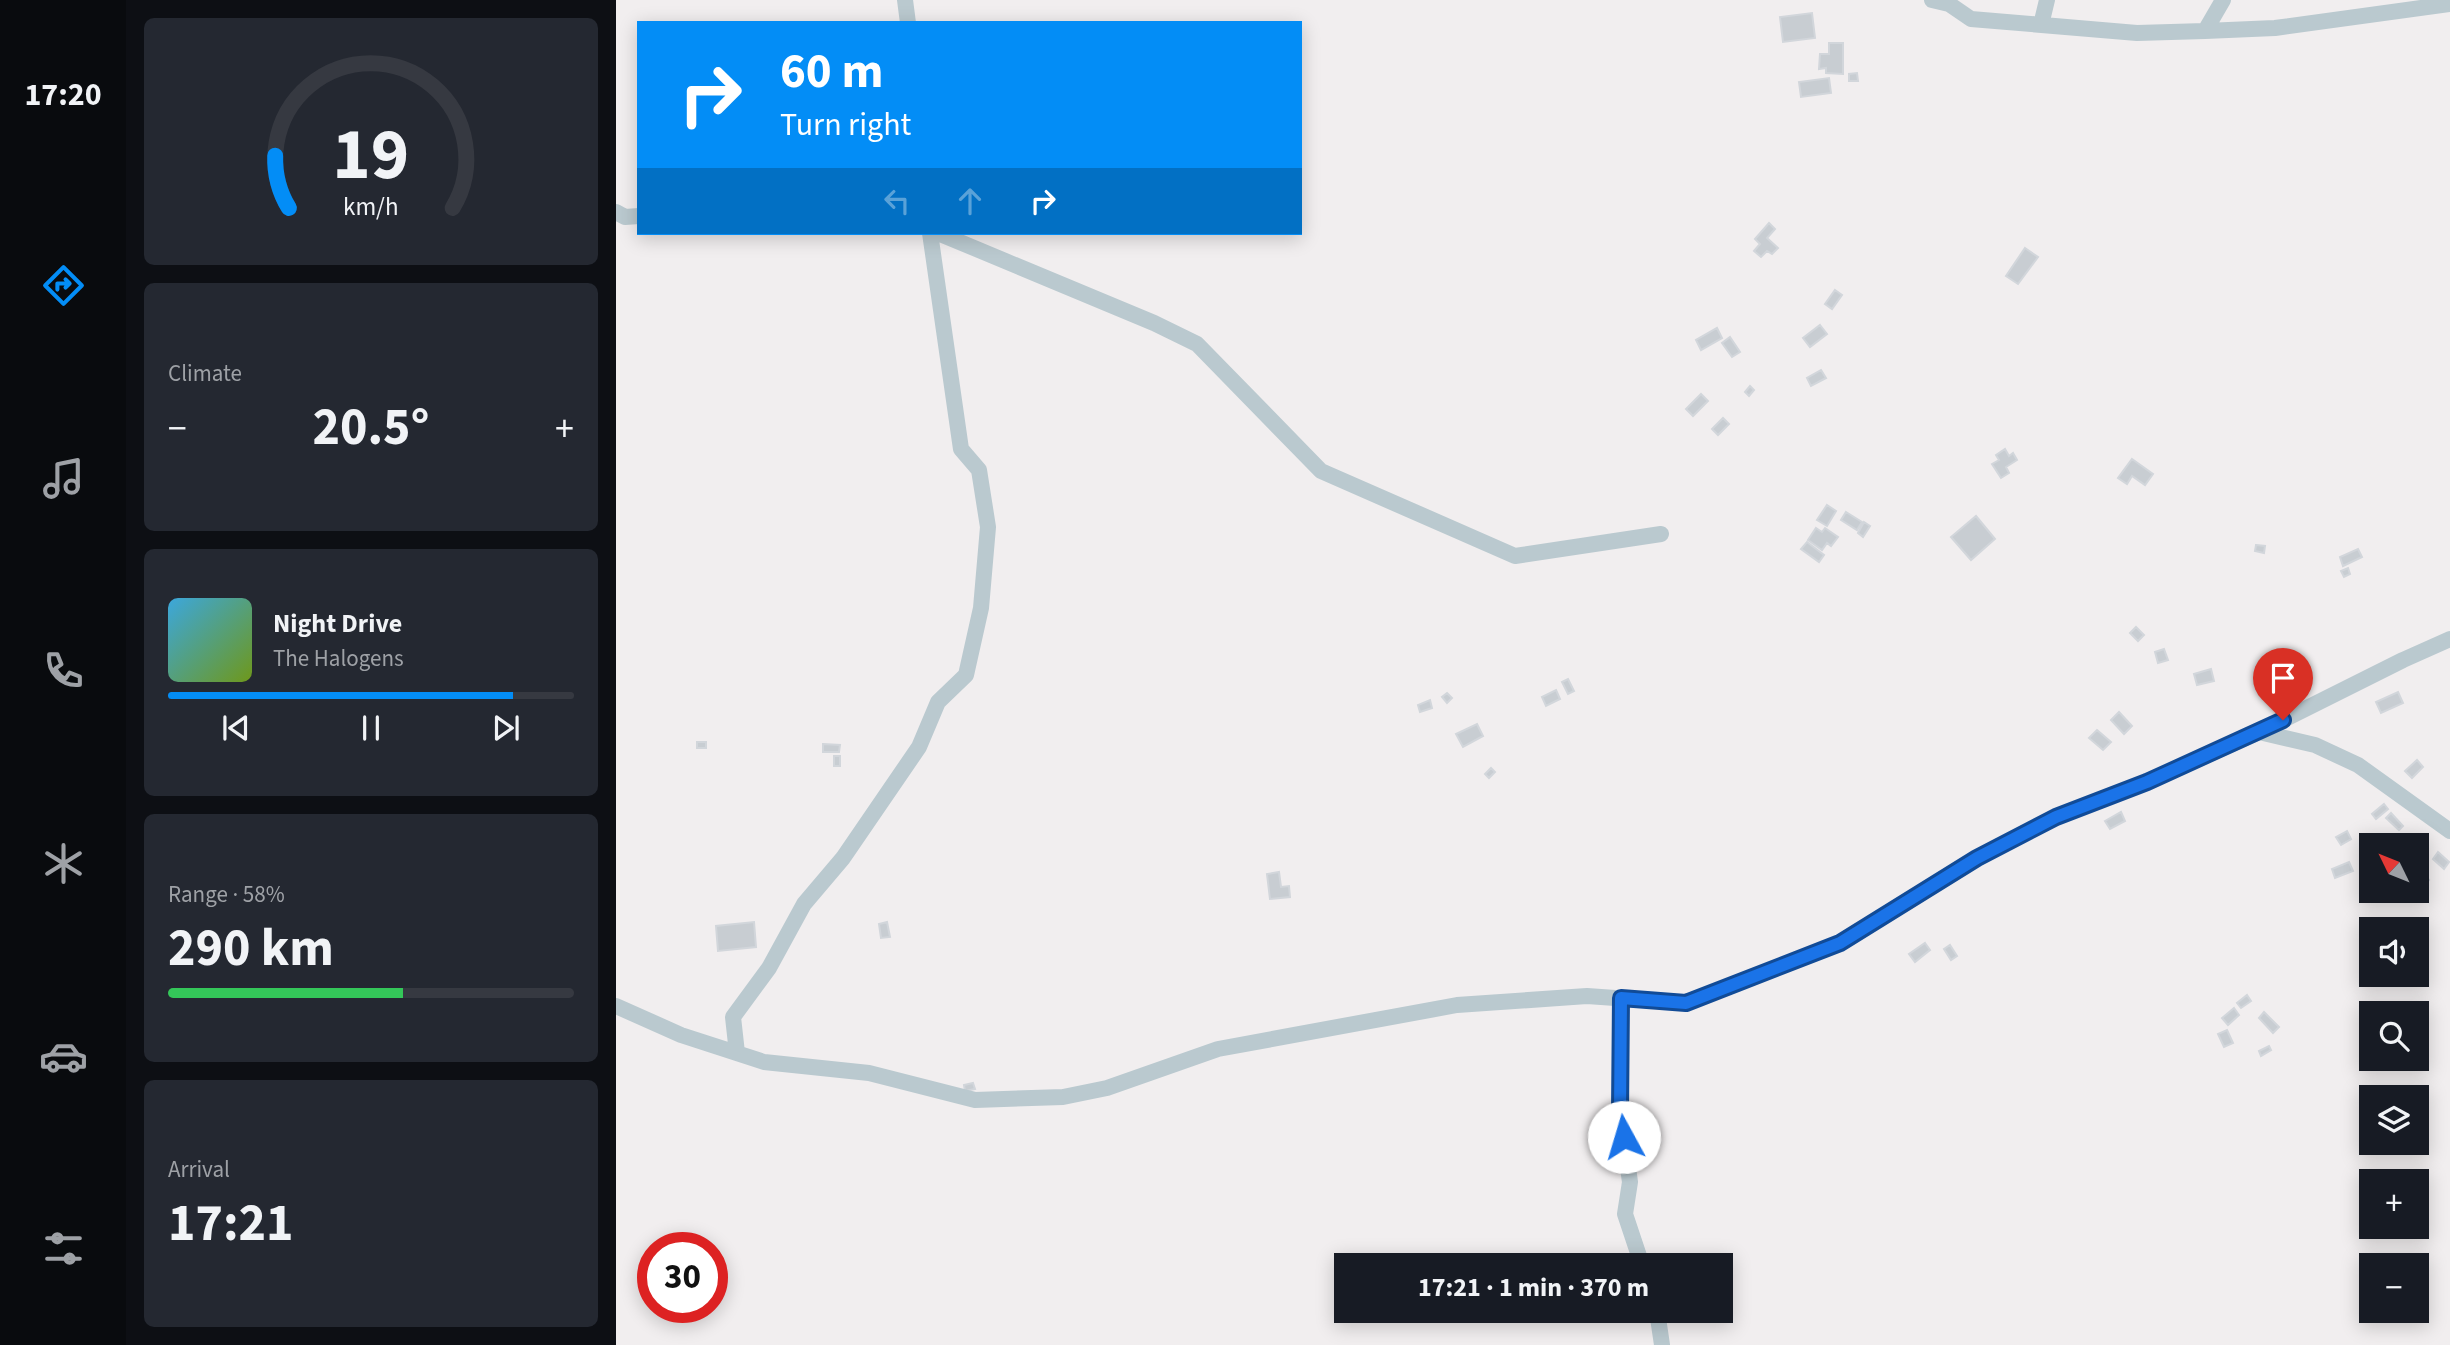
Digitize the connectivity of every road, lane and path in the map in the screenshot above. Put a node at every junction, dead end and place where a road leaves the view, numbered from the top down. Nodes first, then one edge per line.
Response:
1 (905, 0) edge
2 (1932, 0) edge
3 (2047, 0) edge
4 (2223, 0) edge
5 (2450, 4) edge
6 (908, 21) edge
7 (2041, 25) junction
8 (2205, 31) junction
9 (616, 212) edge
10 (637, 216) edge
11 (930, 235) edge
12 (943, 235) edge
13 (1661, 534) dead end
14 (2450, 639) edge
15 (2259, 732) junction
16 (2450, 831) edge
17 (1621, 998) junction
18 (616, 1006) edge
19 (737, 1053) junction
20 (1638, 1253) edge
21 (1659, 1323) edge
22 (1662, 1345) edge

1 - 6 street
2 - 7 street
3 - 7 street
4 - 8 street
5 - 8 street
7 - 8 street
9 - 10 street
11 - 19 street
12 - 13 street
14 - 15 street
15 - 16 street
15 - 17 street
17 - 19 street
17 - 20 street
18 - 19 street
21 - 22 street

